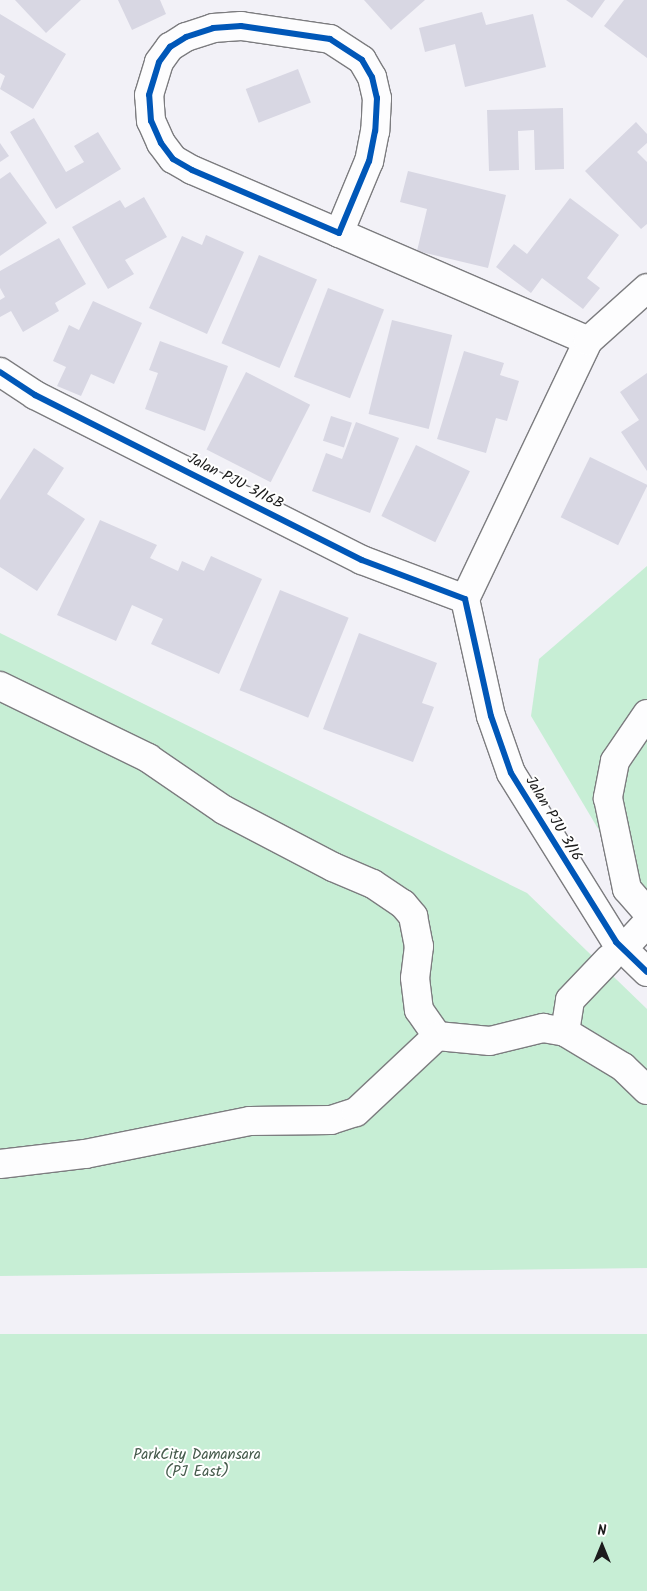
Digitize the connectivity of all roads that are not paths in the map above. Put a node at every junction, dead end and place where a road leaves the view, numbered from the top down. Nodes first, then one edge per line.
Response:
1 (339, 233) junction
2 (647, 288) edge
3 (588, 340) junction
4 (0, 372) edge
5 (465, 599) junction
6 (0, 686) edge
7 (647, 714) edge
8 (647, 912) edge
9 (608, 958) dead end
10 (647, 972) edge
11 (565, 1032) junction
12 (437, 1036) junction
13 (647, 1090) edge
14 (0, 1164) edge

1 - 1 street
1 - 3 street
2 - 3 street
3 - 5 street
4 - 5 street, Jalan PJU 3/16B
5 - 10 street, Jalan PJU 3/16
6 - 12 street
7 - 8 street
9 - 11 street
11 - 12 street
11 - 13 street
12 - 14 street

